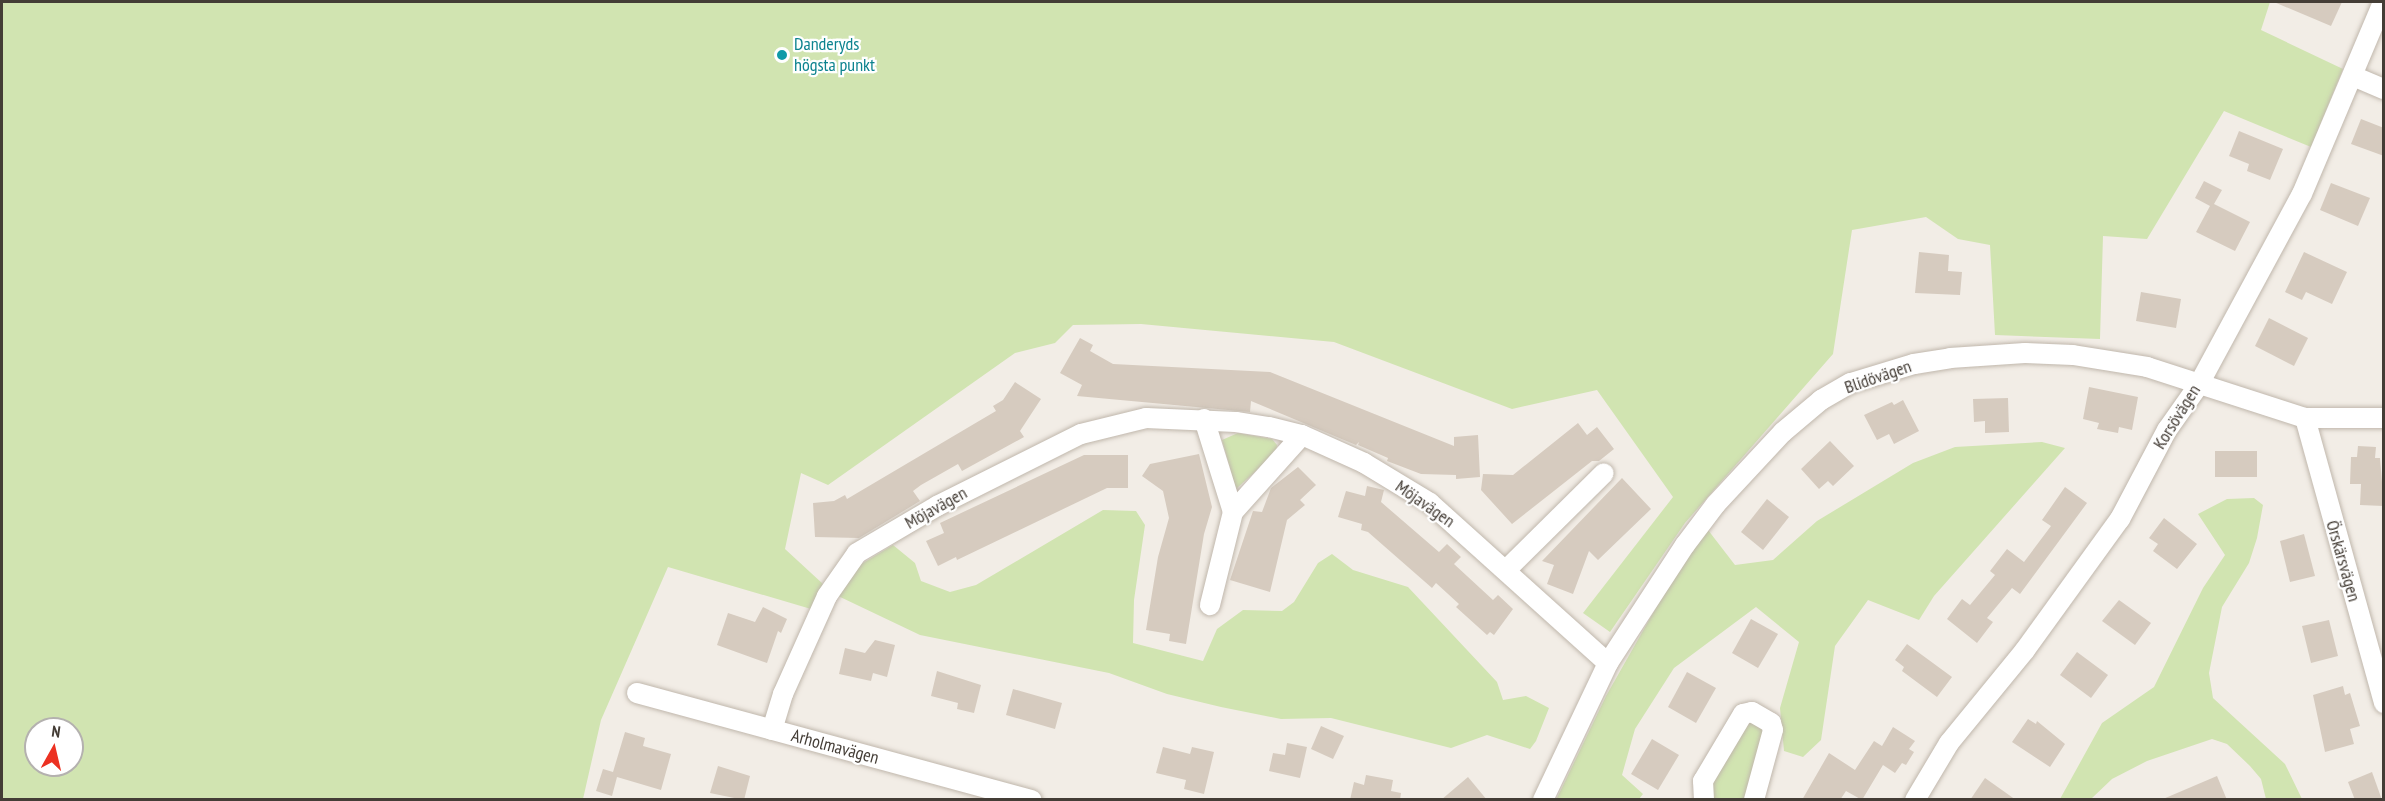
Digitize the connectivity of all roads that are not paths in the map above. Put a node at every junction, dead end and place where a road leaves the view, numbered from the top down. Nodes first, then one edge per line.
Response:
1 (2383, 2) edge
2 (2353, 76) junction
3 (2384, 89) edge
4 (2198, 386) junction
5 (2305, 418) junction
6 (2384, 418) edge
7 (1204, 419) junction
8 (1302, 435) junction
9 (1604, 473) dead end
10 (1233, 512) junction
11 (1507, 569) junction
12 (1210, 605) dead end
13 (1608, 663) junction
14 (638, 693) dead end
15 (2384, 703) edge
16 (772, 730) junction
17 (1032, 800) edge
18 (1542, 800) edge
19 (1704, 800) edge
20 (1754, 800) edge
21 (1916, 800) edge

1 - 2 street, Korsövägen
2 - 3 street
2 - 4 street, Korsövägen
4 - 5 street, Blidövägen
4 - 13 street, Blidövägen
4 - 21 street, Korsövägen
5 - 6 street, Blidövägen
5 - 15 street, Örskärsvägen
7 - 8 street, Möjavägen
7 - 10 street
7 - 16 street, Möjavägen
8 - 10 street
8 - 11 street, Möjavägen
9 - 11 street
10 - 12 street
11 - 13 street, Möjavägen
13 - 18 street, Blidövägen
14 - 16 street, Arholmavägen
16 - 17 street, Arholmavägen
19 - 20 street

